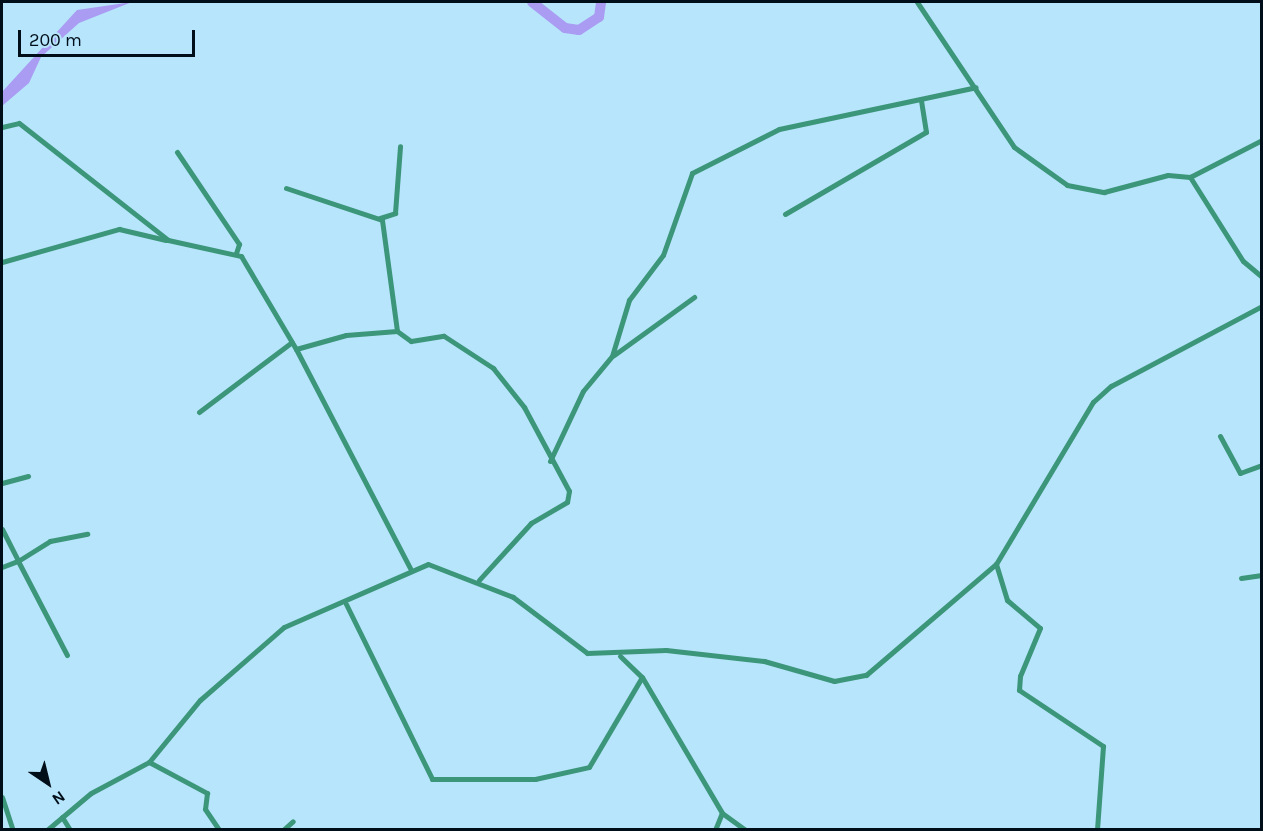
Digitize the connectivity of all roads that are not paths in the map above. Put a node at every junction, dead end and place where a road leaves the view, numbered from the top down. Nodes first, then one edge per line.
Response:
1 (917, 2) edge
2 (976, 87) junction
3 (921, 99) junction
4 (2, 127) edge
5 (1262, 140) edge
6 (400, 146) dead end
7 (177, 152) dead end
8 (1190, 177) junction
9 (286, 188) dead end
10 (786, 214) dead end
11 (380, 218) junction
12 (168, 240) junction
13 (236, 253) junction
14 (2, 262) edge
15 (1262, 277) edge
16 (694, 297) dead end
17 (1262, 306) edge
18 (397, 331) junction
19 (292, 342) junction
20 (296, 349) junction
21 (612, 356) junction
22 (199, 412) dead end
23 (1220, 436) dead end
24 (550, 461) junction
25 (1262, 465) edge
26 (28, 476) dead end
27 (2, 483) edge
28 (2, 529) edge
29 (87, 534) dead end
30 (18, 561) junction
31 (996, 564) junction
32 (2, 567) edge
33 (410, 568) junction
34 (1262, 575) edge
35 (1241, 578) dead end
36 (479, 580) junction
37 (346, 604) junction
38 (67, 655) dead end
39 (620, 656) junction
40 (642, 677) junction
41 (149, 762) junction
42 (2, 796) edge
43 (722, 813) junction
44 (62, 817) junction
45 (293, 821) dead end
46 (13, 830) edge
47 (47, 830) edge
48 (70, 830) edge
49 (219, 830) edge
50 (283, 830) edge
51 (716, 830) edge
52 (745, 830) edge
53 (1097, 830) edge

1 - 2 street
2 - 3 street
2 - 8 street
3 - 10 street
3 - 21 street
4 - 12 street
5 - 8 street
6 - 11 street
7 - 13 street
8 - 15 street
9 - 11 street
11 - 18 street
12 - 13 street
12 - 14 street
13 - 19 street
16 - 21 street
17 - 31 street
18 - 20 street
18 - 24 street
19 - 20 street
19 - 22 street
20 - 33 street
21 - 24 street
23 - 25 street
24 - 36 street
26 - 27 street
28 - 30 street
29 - 30 street
30 - 32 street
30 - 38 street
31 - 39 street
31 - 53 street
33 - 36 street
33 - 37 street
34 - 35 street
36 - 39 street
37 - 40 street
37 - 41 street
39 - 40 street
40 - 43 street
41 - 44 street
41 - 49 street
42 - 46 street
43 - 51 street
43 - 52 street
44 - 47 street
44 - 48 street
45 - 50 street

